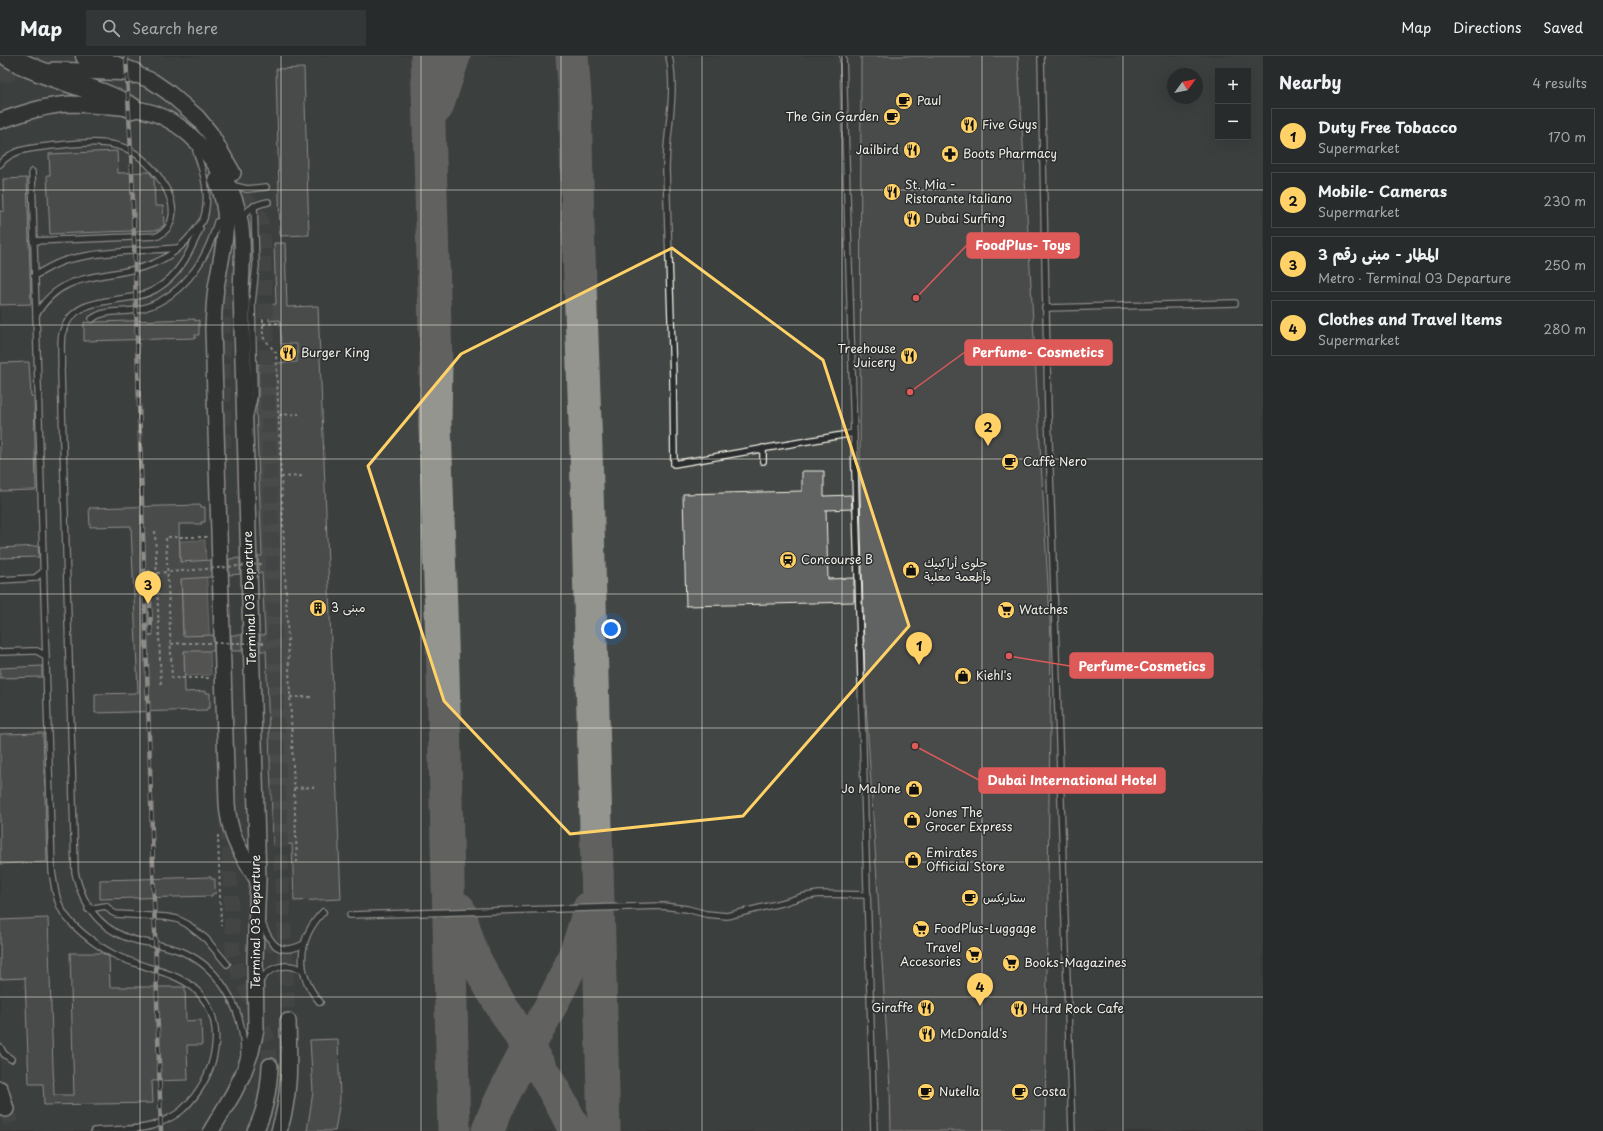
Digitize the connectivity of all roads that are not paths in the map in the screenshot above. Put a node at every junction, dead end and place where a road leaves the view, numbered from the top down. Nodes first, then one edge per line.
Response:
1 (8, 56) edge
2 (86, 56) edge
3 (669, 56) edge
4 (843, 56) edge
5 (1040, 56) edge
6 (54, 70) tunnel mouth
7 (133, 73) junction
8 (132, 108) junction
9 (19, 114) junction
10 (162, 116) junction
11 (0, 121) edge
12 (0, 127) edge
13 (196, 151) junction
14 (0, 164) edge
15 (32, 172) dead end
16 (227, 177) junction
17 (266, 188) dead end
18 (268, 202) dead end
19 (254, 206) junction
20 (204, 218) junction
21 (240, 221) junction
22 (217, 222) dead end
23 (34, 241) junction
24 (179, 248) junction
25 (34, 276) junction
26 (1235, 303) dead end
27 (1045, 308) junction
28 (36, 315) junction
29 (92, 319) dead end
30 (245, 429) junction
31 (854, 433) junction
32 (763, 448) junction
33 (763, 461) dead end
34 (43, 572) junction
35 (0, 580) edge
36 (0, 652) edge
37 (46, 656) junction
38 (258, 880) junction
39 (868, 895) junction
40 (88, 908) junction
41 (257, 908) junction
42 (323, 912) dead end
43 (350, 915) dead end
44 (304, 944) junction
45 (227, 964) dead end
46 (303, 970) junction
47 (256, 990) junction
48 (320, 1002) dead end
49 (288, 1021) tunnel mouth
50 (0, 1047) edge
51 (11, 1059) dead end
52 (270, 1066) tunnel mouth
53 (243, 1074) junction
54 (291, 1078) junction
55 (0, 1089) edge
56 (267, 1097) junction
57 (6, 1109) tunnel mouth
58 (94, 1131) edge
59 (211, 1131) edge
60 (255, 1131) edge
61 (279, 1131) edge
62 (874, 1131) edge
63 (1072, 1131) edge

1 - 8 highway
2 - 7 highway
3 - 32 lane
4 - 31 lane
5 - 27 lane
6 - 7 main road
7 - 16 main road
8 - 9 main road, Terminal 03 Departure
8 - 10 main road, Terminal 03 Departure
9 - 11 main road
9 - 12 main road
10 - 13 main road
10 - 16 main road, Terminal 03 Departure
13 - 20 lane
13 - 38 main road
14 - 23 lane
15 - 23 lane
16 - 17 lane
16 - 21 main road, Terminal 03 Departure
18 - 19 lane
19 - 21 lane
19 - 30 lane
20 - 24 lane
20 - 40 lane
21 - 30 main road, Terminal 03 Departure
22 - 29 lane
23 - 25 lane
24 - 25 lane
24 - 28 lane
25 - 28 lane
26 - 27 lane
27 - 63 lane
28 - 34 lane
30 - 38 main road, Terminal 03 Departure
31 - 32 lane
31 - 39 lane
32 - 33 lane
34 - 35 lane
34 - 37 lane
36 - 37 lane
37 - 58 lane
38 - 41 main road, Terminal 03 Departure
39 - 43 lane
39 - 62 lane
40 - 45 lane
40 - 53 lane
41 - 44 lane
41 - 47 main road, Terminal 03 Departure
42 - 44 lane
44 - 46 lane
46 - 47 lane
46 - 48 lane
47 - 53 main road, Terminal 03 Departure
49 - 54 main road
50 - 51 lane
52 - 56 main road
53 - 59 main road, Terminal 03 Departure
54 - 56 main road
54 - 61 main road
55 - 57 main road
56 - 60 main road

